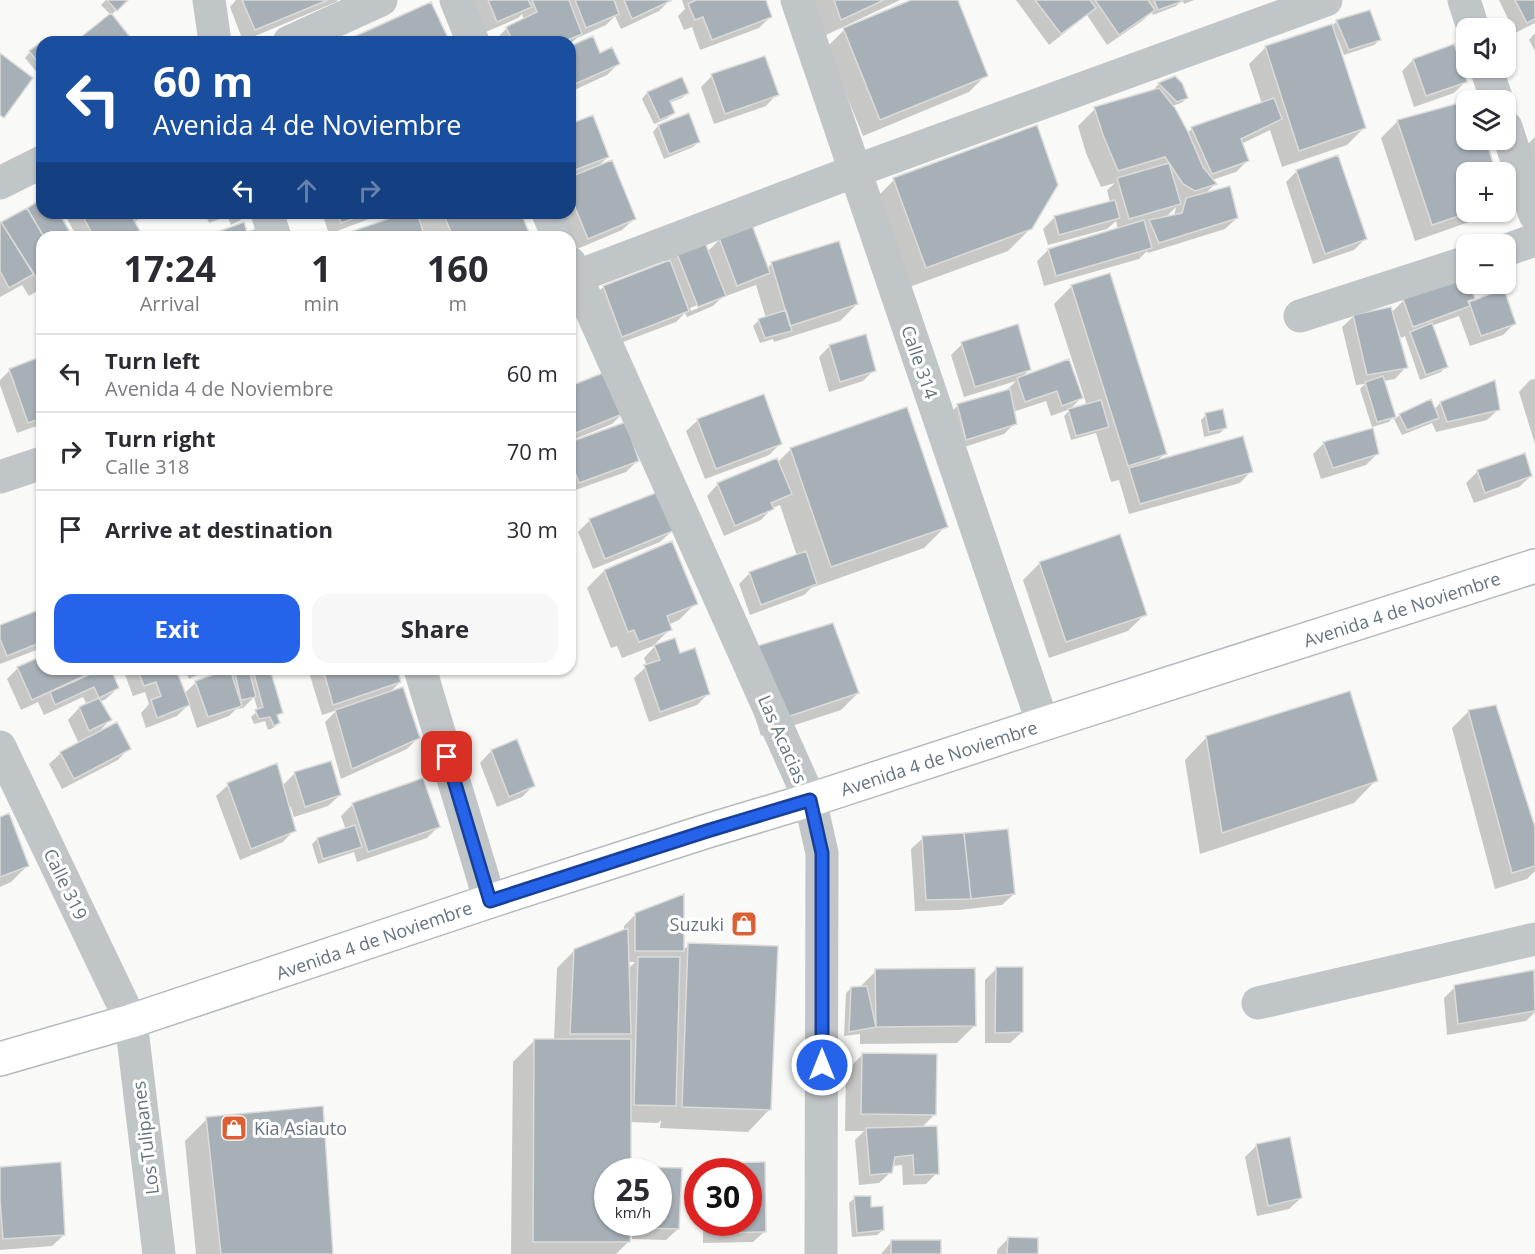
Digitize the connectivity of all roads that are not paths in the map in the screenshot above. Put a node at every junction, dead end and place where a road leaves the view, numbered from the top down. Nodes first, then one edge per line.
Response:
1 (209, 0) edge
2 (381, 0) edge
3 (456, 0) edge
4 (797, 0) edge
5 (1326, 0) edge
6 (1464, 0) edge
7 (1470, 18) edge
8 (214, 36) edge
9 (302, 36) edge
10 (471, 36) edge
11 (1514, 150) edge
12 (36, 165) edge
13 (855, 171) junction
14 (0, 183) edge
15 (1535, 215) edge
16 (1535, 240) edge
17 (1516, 247) edge
18 (1456, 266) edge
19 (576, 272) edge
20 (576, 282) edge
21 (1300, 316) dead end
22 (36, 465) edge
23 (0, 477) edge
24 (1535, 566) edge
25 (422, 675) edge
26 (1043, 724) junction
27 (0, 747) edge
28 (810, 800) junction
29 (490, 901) junction
30 (1535, 939) edge
31 (1258, 1003) dead end
32 (132, 1022) junction
33 (0, 1059) edge
34 (159, 1254) edge
35 (821, 1254) edge

1 - 8 street
2 - 9 street
3 - 10 street
4 - 13 street, Calle 314
5 - 13 street
6 - 7 street
11 - 15 street
12 - 14 street
13 - 19 street
13 - 26 street, Calle 314
16 - 17 street
18 - 21 street
20 - 28 street, Las Acacias
22 - 23 street
24 - 26 main road, Avenida 4 de Noviembre
25 - 29 street
26 - 28 main road, Avenida 4 de Noviembre
27 - 32 street, Calle 319
28 - 29 main road, Avenida 4 de Noviembre
28 - 35 street, Las Acacias
29 - 32 main road, Avenida 4 de Noviembre
30 - 31 street
32 - 33 main road, Avenida 4 de Noviembre
32 - 34 street, Los Tulipanes

